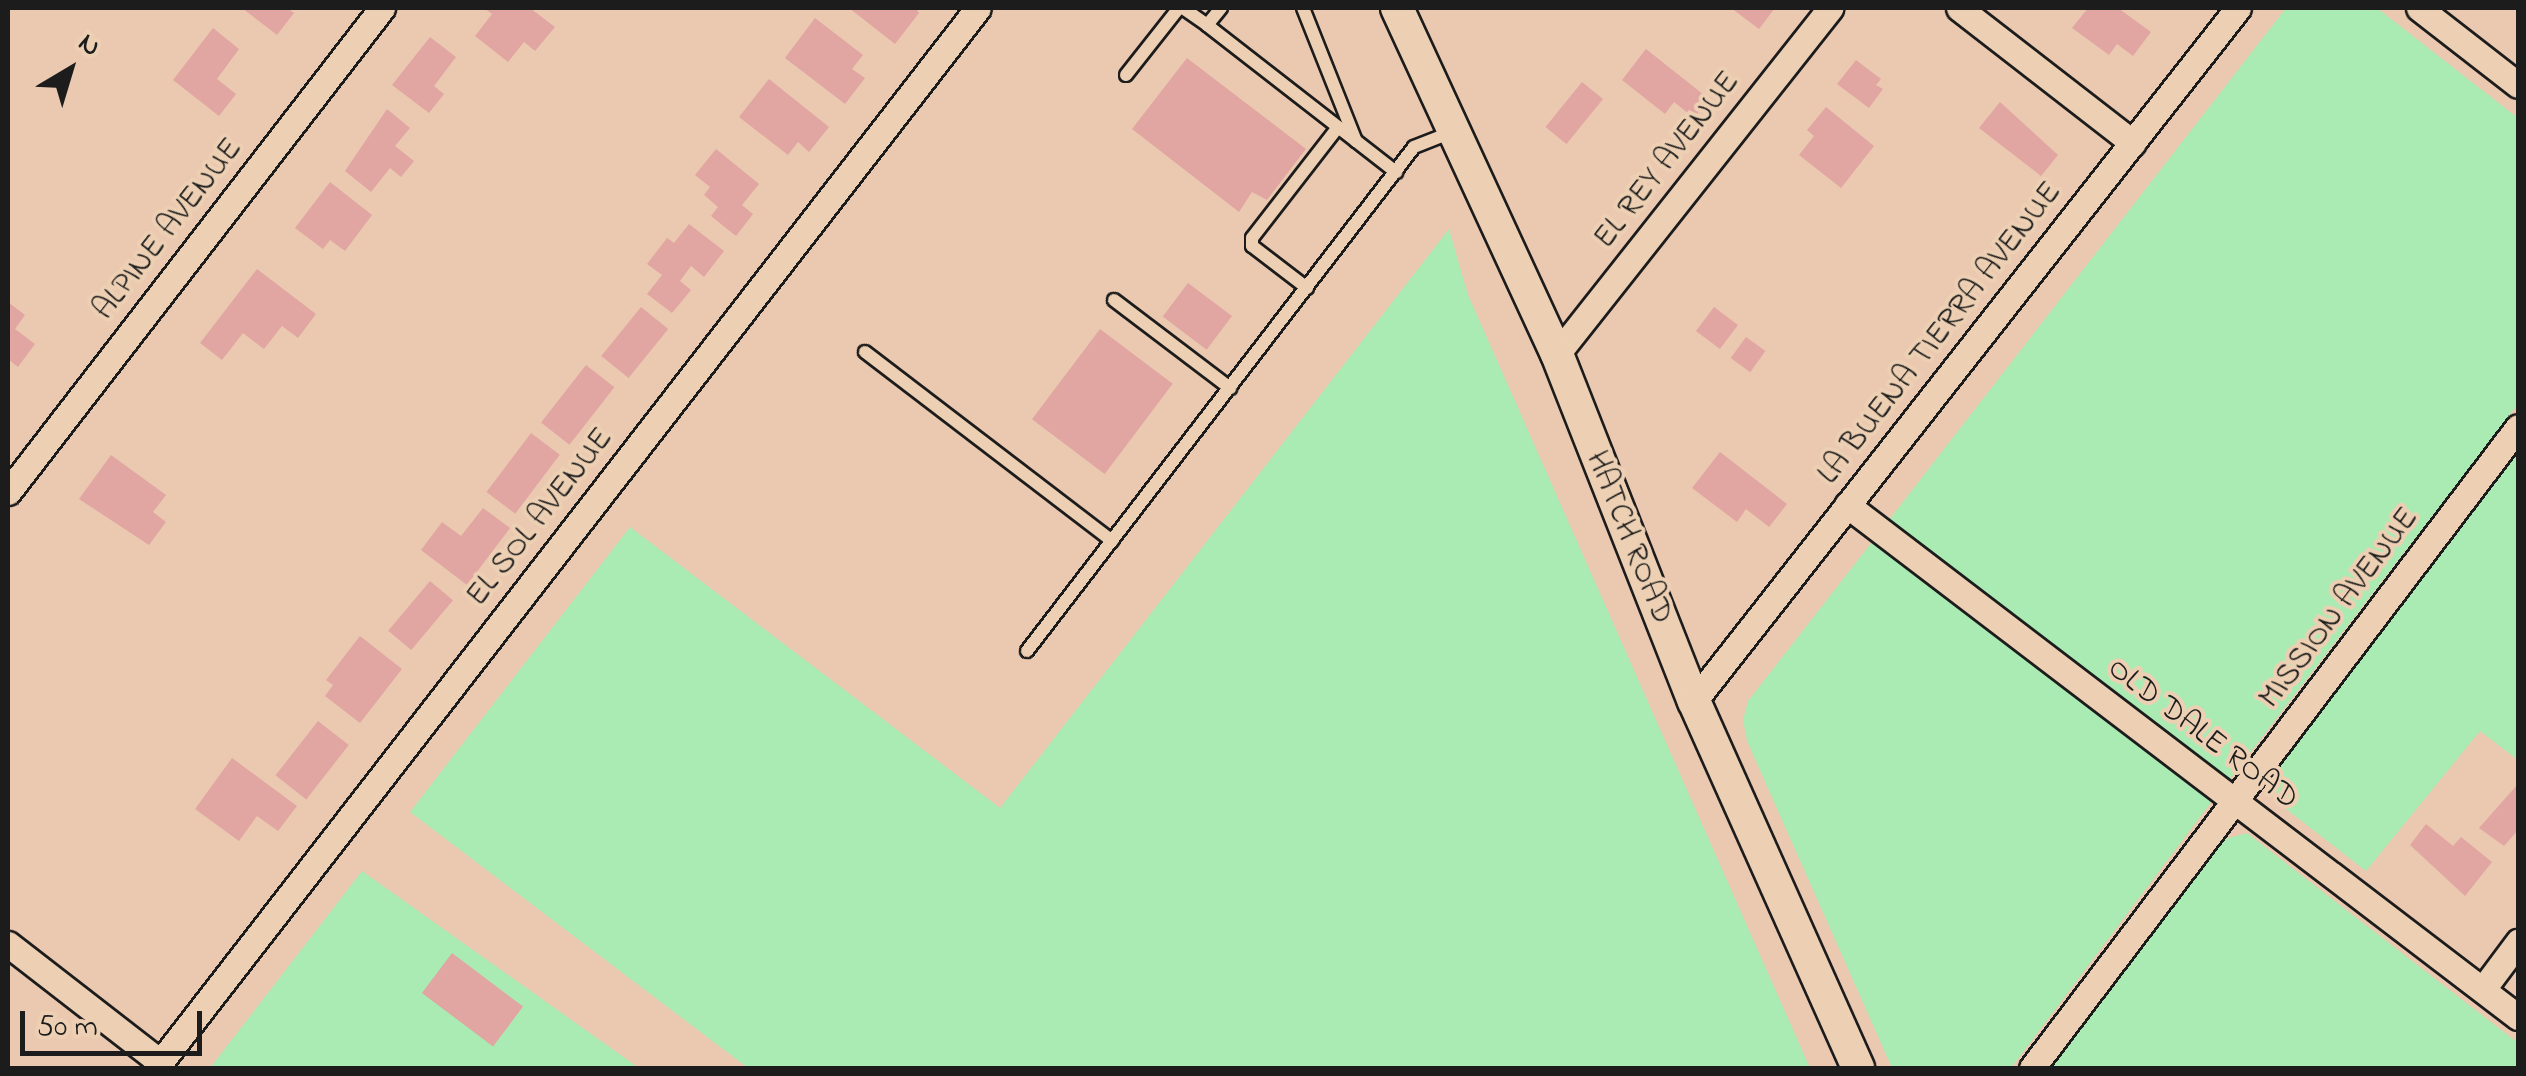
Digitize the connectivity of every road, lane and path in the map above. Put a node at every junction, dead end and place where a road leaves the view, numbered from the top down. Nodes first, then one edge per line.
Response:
1 (382, 8) edge
2 (978, 8) edge
3 (1181, 8) edge
4 (1221, 8) edge
5 (1302, 8) edge
6 (1830, 8) edge
7 (1959, 8) edge
8 (2238, 8) edge
9 (2419, 8) edge
10 (1402, 11) edge
11 (1207, 26) junction
12 (1126, 75) dead end
13 (2518, 85) edge
14 (1338, 127) junction
15 (1454, 131) junction
16 (1356, 141) junction
17 (2133, 143) junction
18 (1396, 172) junction
19 (1307, 288) junction
20 (1114, 300) dead end
21 (865, 352) dead end
22 (1556, 354) junction
23 (1230, 388) junction
24 (2518, 427) edge
25 (8, 492) edge
26 (1847, 505) junction
27 (1112, 540) junction
28 (1027, 651) dead end
29 (1694, 701) junction
30 (2235, 801) junction
31 (2518, 942) edge
32 (8, 944) edge
33 (2483, 988) junction
34 (2518, 1016) edge
35 (158, 1066) edge
36 (1858, 1068) edge
37 (2032, 1068) edge

1 - 25 street, ALPINE AVENUE
2 - 35 street, EL SOL AVENUE
3 - 11 lane
3 - 12 lane
4 - 11 lane
5 - 16 lane
6 - 22 street, EL REY AVENUE
7 - 17 street
8 - 17 street, LA BUENA TIERRA AVENUE
9 - 13 street
10 - 15 street, HATCH ROAD
11 - 14 lane
14 - 16 lane
14 - 19 lane
15 - 18 lane
15 - 22 street, HATCH ROAD
16 - 18 lane
17 - 26 street, LA BUENA TIERRA AVENUE
18 - 19 lane
19 - 23 lane
20 - 23 lane
21 - 27 lane
22 - 29 street, HATCH ROAD
23 - 27 lane
24 - 30 street, MISSION AVENUE
26 - 29 street, LA BUENA TIERRA AVENUE
26 - 30 street, OLD DALE ROAD
27 - 28 lane
29 - 36 street, HATCH ROAD
30 - 33 street, OLD DALE ROAD
30 - 37 street, MISSION AVENUE
31 - 33 street
32 - 35 street
33 - 34 street, OLD DALE ROAD

